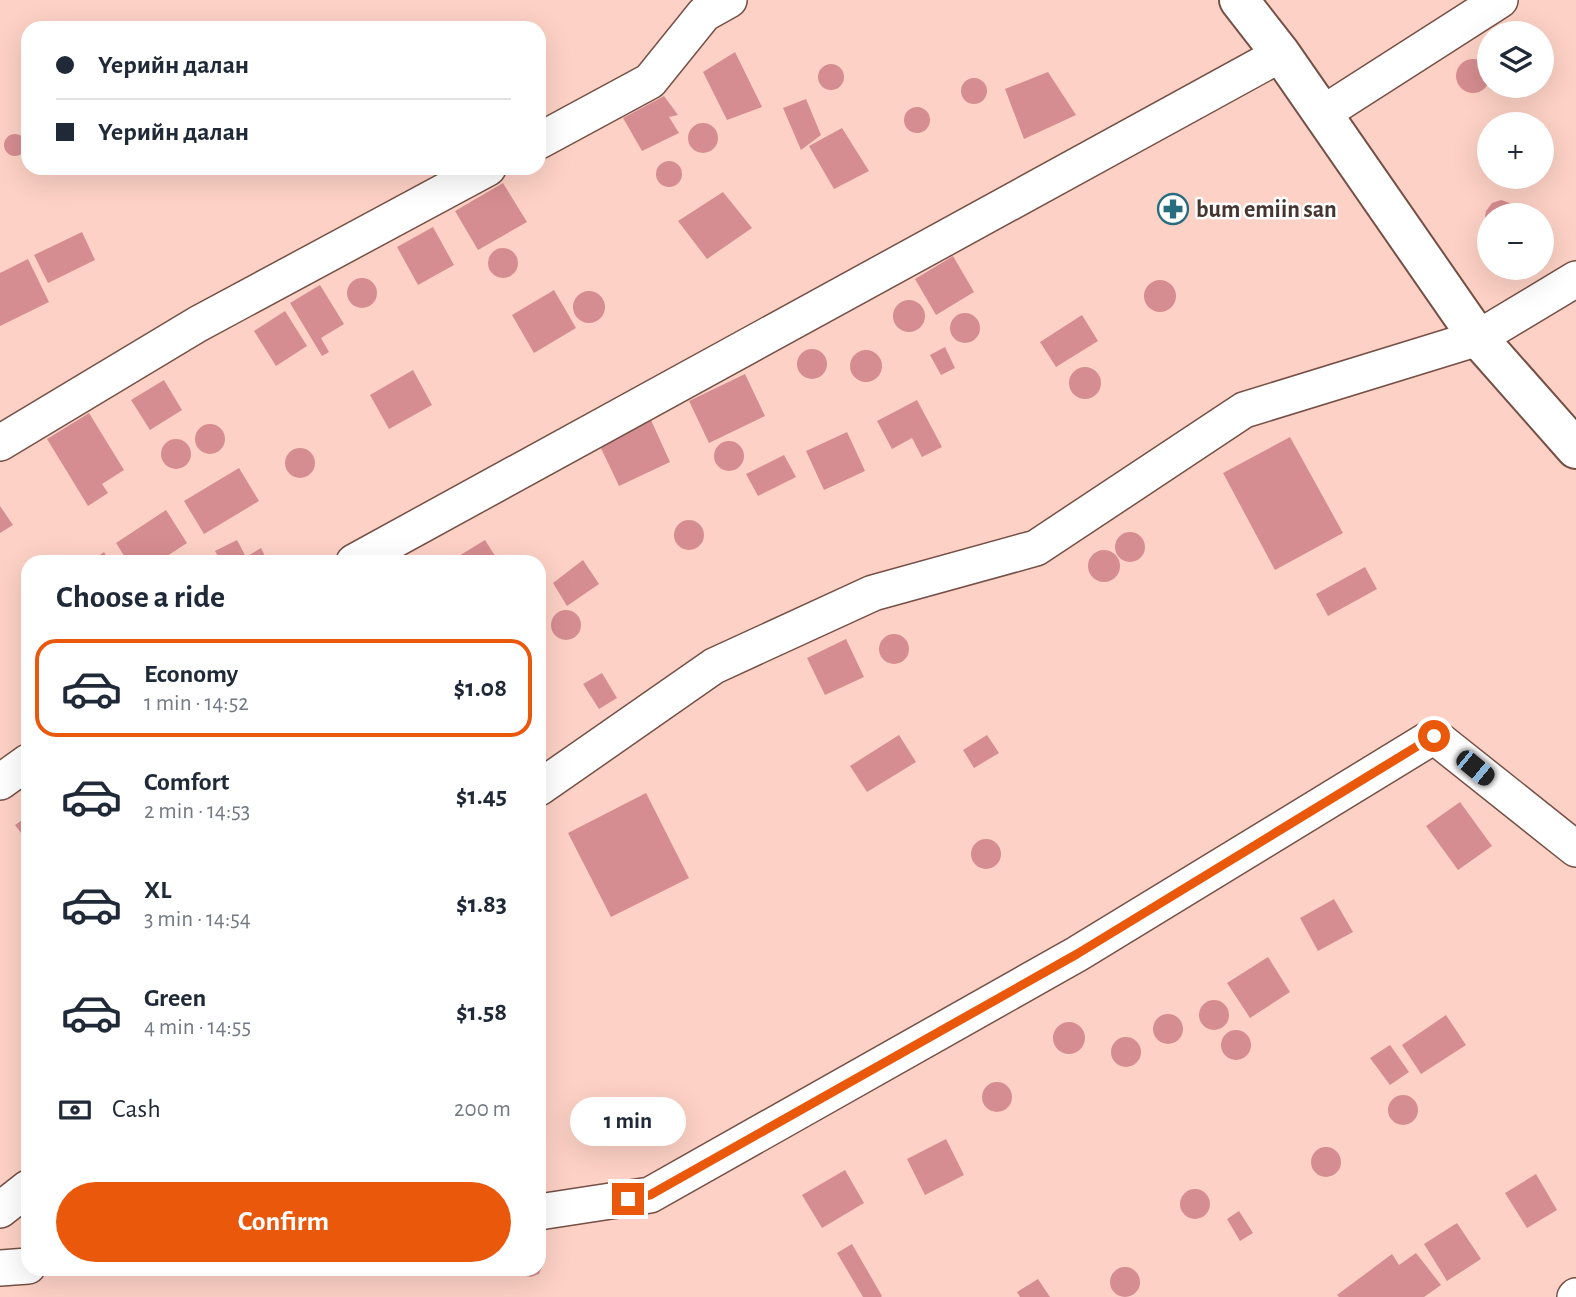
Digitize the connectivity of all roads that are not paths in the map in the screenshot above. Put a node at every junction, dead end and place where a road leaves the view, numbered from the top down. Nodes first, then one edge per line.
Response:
1 (729, 0) edge
2 (1239, 0) edge
3 (1500, 0) edge
4 (1281, 54) junction
5 (1322, 114) junction
6 (546, 137) edge
7 (475, 175) edge
8 (1576, 279) edge
9 (1478, 338) junction
10 (0, 443) edge
11 (1576, 449) edge
12 (367, 555) edge
13 (21, 767) edge
14 (0, 782) edge
15 (546, 783) edge
16 (1576, 849) edge
17 (21, 1194) edge
18 (0, 1210) edge
19 (546, 1211) edge
20 (21, 1266) edge
21 (0, 1268) edge

1 - 6 street
2 - 4 street
3 - 5 street
4 - 5 street
4 - 12 street
5 - 9 street
7 - 10 street
8 - 9 street
9 - 11 street
9 - 15 street
13 - 14 street
16 - 19 street
17 - 18 street
20 - 21 street

